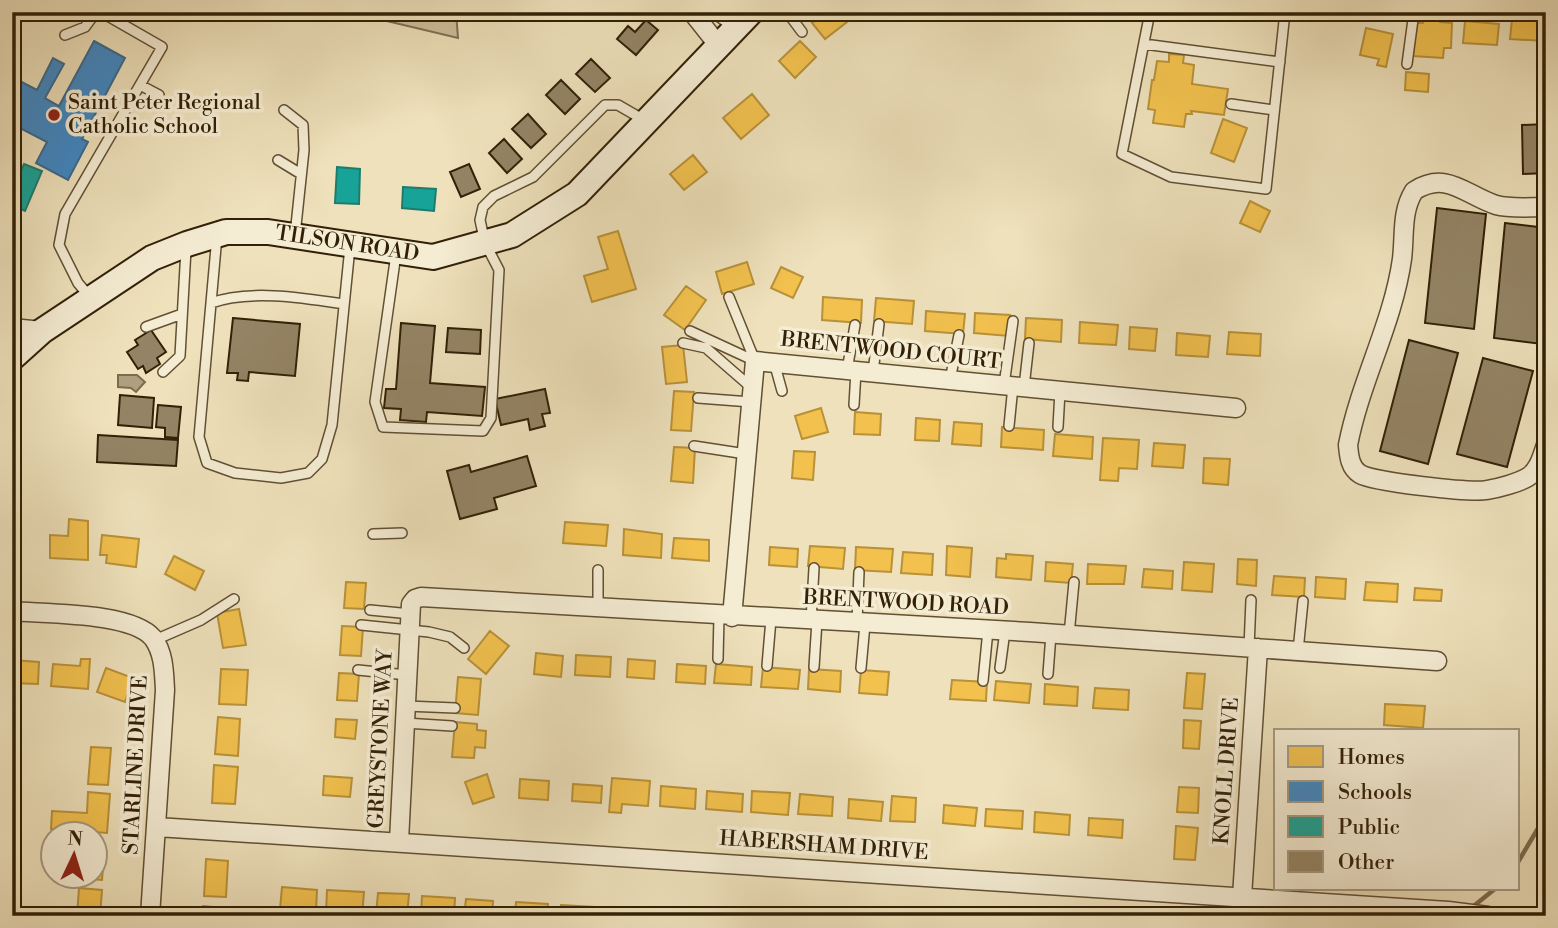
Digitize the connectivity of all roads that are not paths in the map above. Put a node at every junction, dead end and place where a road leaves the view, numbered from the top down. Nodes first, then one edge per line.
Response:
1 (99, 12) edge
2 (692, 12) edge
3 (787, 12) edge
4 (1150, 12) edge
5 (1285, 12) edge
6 (1414, 12) edge
7 (735, 16) edge
8 (802, 32) dead end
9 (65, 35) dead end
10 (1144, 44) junction
11 (719, 46) junction
12 (1280, 62) junction
13 (1407, 64) dead end
14 (140, 85) junction
15 (159, 95) dead end
16 (1231, 104) dead end
17 (284, 110) dead end
18 (1274, 110) junction
19 (646, 122) junction
20 (278, 160) dead end
21 (302, 174) junction
22 (1546, 207) edge
23 (217, 234) junction
24 (295, 237) junction
25 (485, 243) junction
26 (187, 244) junction
27 (350, 245) junction
28 (397, 252) junction
29 (729, 297) dead end
30 (90, 298) junction
31 (211, 303) junction
32 (344, 304) junction
33 (182, 314) junction
34 (1013, 321) dead end
35 (879, 324) dead end
36 (855, 325) dead end
37 (146, 327) dead end
38 (12, 328) edge
39 (41, 331) junction
40 (690, 331) dead end
41 (959, 335) dead end
42 (683, 343) dead end
43 (1029, 343) dead end
44 (12, 358) edge
45 (755, 361) junction
46 (774, 362) junction
47 (859, 371) junction
48 (163, 372) dead end
49 (950, 380) junction
50 (1014, 386) junction
51 (782, 391) dead end
52 (1060, 391) junction
53 (752, 395) junction
54 (698, 398) dead end
55 (854, 405) dead end
56 (1236, 408) dead end
57 (1009, 426) dead end
58 (1058, 427) dead end
59 (1546, 444) edge
60 (694, 446) dead end
61 (746, 454) junction
62 (402, 533) dead end
63 (373, 534) dead end
64 (814, 568) dead end
65 (598, 570) dead end
66 (859, 572) dead end
67 (1074, 582) dead end
68 (234, 599) dead end
69 (1251, 600) dead end
70 (1303, 601) dead end
71 (598, 608) junction
72 (370, 610) dead end
73 (12, 611) edge
74 (725, 616) junction
75 (771, 619) junction
76 (814, 621) junction
77 (861, 624) junction
78 (361, 625) dead end
79 (410, 628) junction
80 (997, 631) junction
81 (1060, 635) junction
82 (155, 640) junction
83 (1254, 648) junction
84 (464, 649) dead end
85 (1298, 651) junction
86 (718, 659) dead end
87 (1437, 661) dead end
88 (767, 666) dead end
89 (814, 667) dead end
90 (861, 668) dead end
91 (1000, 668) dead end
92 (358, 670) dead end
93 (1048, 674) dead end
94 (407, 675) junction
95 (983, 681) dead end
96 (455, 708) dead end
97 (405, 714) junction
98 (452, 726) dead end
99 (157, 827) junction
100 (399, 841) junction
101 (1242, 897) junction
102 (150, 916) edge
103 (1488, 916) edge

1 - 9 lane
1 - 14 lane
2 - 11 street
3 - 8 lane
4 - 10 lane
5 - 12 lane
6 - 13 lane
7 - 11 street, TILSON ROAD
10 - 12 lane
10 - 18 lane
11 - 19 street, TILSON ROAD
12 - 18 lane
14 - 15 lane
14 - 30 lane
16 - 18 lane
17 - 21 lane
19 - 25 street, TILSON ROAD
19 - 25 lane
20 - 21 lane
21 - 24 lane
22 - 59 street
23 - 24 street, TILSON ROAD
23 - 26 street, TILSON ROAD
23 - 31 lane
24 - 27 street, TILSON ROAD
25 - 28 street, TILSON ROAD
25 - 28 lane
26 - 30 street, TILSON ROAD
26 - 33 lane
27 - 28 street, TILSON ROAD
27 - 32 lane
29 - 45 lane
30 - 39 street, TILSON ROAD
31 - 32 lane
31 - 32 lane
33 - 37 lane
33 - 48 lane
34 - 50 lane
35 - 47 lane
36 - 47 lane
38 - 39 street
39 - 44 street, TILSON ROAD
40 - 45 lane
41 - 49 lane
42 - 53 lane
43 - 50 lane
45 - 46 street, BRENTWOOD COURT
45 - 53 street, BRENTWOOD COURT
46 - 47 street, BRENTWOOD COURT
46 - 51 lane
47 - 49 street, BRENTWOOD COURT
47 - 55 lane
49 - 50 street, BRENTWOOD COURT
50 - 52 street, BRENTWOOD COURT
50 - 57 lane
52 - 56 street, BRENTWOOD COURT
52 - 58 lane
53 - 54 lane
53 - 61 street, BRENTWOOD COURT
60 - 61 lane
61 - 74 street, BRENTWOOD COURT
62 - 63 lane
64 - 76 lane
65 - 71 lane
66 - 77 lane
67 - 81 lane
68 - 82 lane
69 - 83 lane
70 - 85 lane
71 - 74 street, BRENTWOOD ROAD
71 - 79 street, BRENTWOOD ROAD
72 - 79 lane
73 - 82 street
74 - 75 street, BRENTWOOD ROAD
74 - 86 lane
75 - 76 street, BRENTWOOD ROAD
75 - 88 lane
76 - 77 street, BRENTWOOD ROAD
76 - 89 lane
77 - 80 street, BRENTWOOD ROAD
77 - 90 lane
78 - 79 lane
79 - 84 lane
79 - 94 street, GREYSTONE WAY
80 - 81 street, BRENTWOOD ROAD
80 - 91 lane
80 - 95 lane
81 - 83 street, BRENTWOOD ROAD
81 - 93 lane
82 - 99 street, STARLINE DRIVE
83 - 85 street, BRENTWOOD ROAD
83 - 101 street, KNOLL DRIVE
85 - 87 street, BRENTWOOD ROAD
92 - 94 lane
94 - 97 street, GREYSTONE WAY
96 - 97 lane
97 - 98 lane
97 - 100 street, GREYSTONE WAY
99 - 100 street, HABERSHAM DRIVE
99 - 102 street, STARLINE DRIVE
100 - 101 street, HABERSHAM DRIVE
101 - 103 street, HABERSHAM DRIVE

